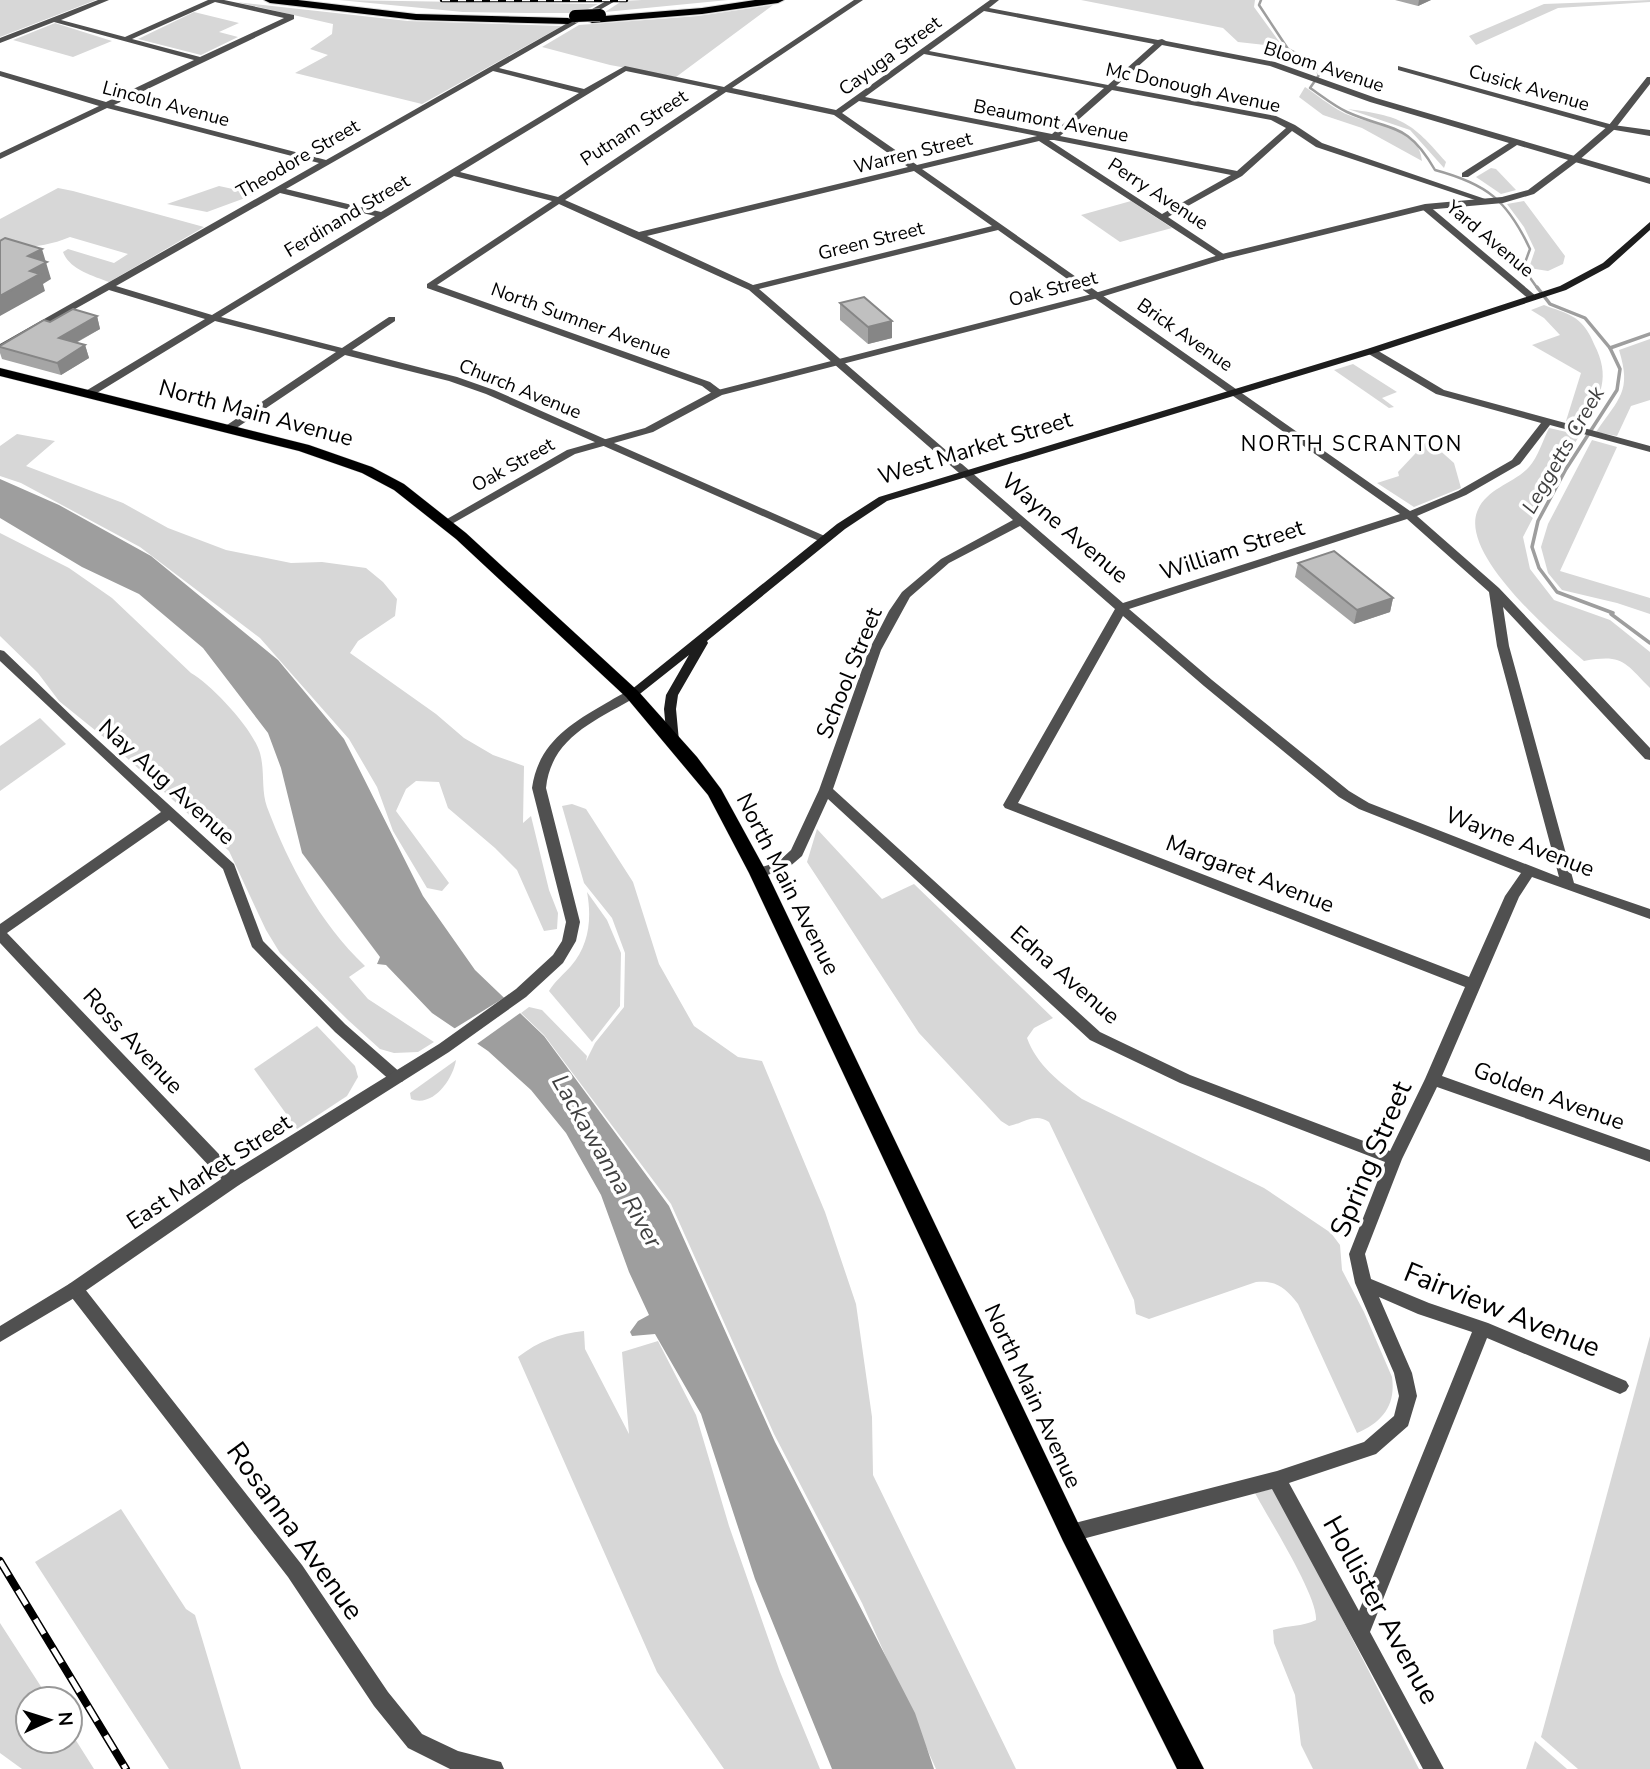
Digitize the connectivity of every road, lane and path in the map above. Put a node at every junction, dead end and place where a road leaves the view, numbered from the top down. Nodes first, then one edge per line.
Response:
1 (105, 0) edge
2 (214, 0) edge
3 (270, 0) edge
4 (304, 0) edge
5 (613, 0) edge
6 (752, 0) edge
7 (778, 0) edge
8 (859, 0) edge
9 (995, 0) edge
10 (983, 9) junction
11 (571, 18) junction
12 (596, 18) junction
13 (54, 20) junction
14 (126, 39) junction
15 (0, 41) edge
16 (1162, 41) junction
17 (923, 52) junction
18 (201, 60) junction
19 (625, 68) joint
20 (1401, 68) dead end
21 (494, 69) junction
22 (0, 73) edge
23 (1650, 79) edge
24 (1112, 87) junction
25 (725, 89) junction
26 (585, 92) junction
27 (858, 98) junction
28 (106, 105) junction
29 (837, 113) junction
30 (1292, 127) junction
31 (1612, 127) junction
32 (1650, 133) edge
33 (1054, 137) junction
34 (1040, 138) junction
35 (1516, 142) junction
36 (0, 156) edge
37 (1575, 159) junction
38 (325, 162) junction
39 (915, 169) junction
40 (454, 173) junction
41 (1239, 174) junction
42 (1465, 175) dead end
43 (1650, 181) edge
44 (280, 190) junction
45 (556, 199) junction
46 (1487, 201) junction
47 (1425, 206) junction
48 (382, 215) junction
49 (1162, 217) junction
50 (1650, 225) edge
51 (999, 226) junction
52 (640, 235) junction
53 (1222, 257) junction
54 (109, 286) junction
55 (430, 286) joint
56 (752, 288) junction
57 (1095, 296) junction
58 (1533, 298) junction
59 (213, 318) junction
60 (393, 319) dead end
61 (0, 348) edge
62 (1371, 351) junction
63 (344, 352) junction
64 (838, 364) junction
65 (0, 372) edge
66 (1233, 393) junction
67 (88, 394) junction
68 (718, 394) junction
69 (1547, 422) junction
70 (228, 429) junction
71 (603, 442) junction
72 (1650, 449) edge
73 (966, 473) junction
74 (1409, 514) junction
75 (1020, 521) junction
76 (446, 523) junction
77 (823, 539) junction
78 (1495, 591) junction
79 (1122, 607) junction
80 (708, 634) junction
81 (0, 654) edge
82 (632, 694) junction
83 (673, 741) junction
84 (1650, 756) edge
85 (827, 790) junction
86 (171, 812) junction
87 (1529, 871) junction
88 (758, 873) junction
89 (1568, 886) junction
90 (1650, 914) edge
91 (0, 932) edge
92 (1474, 985) junction
93 (444, 1048) joint
94 (397, 1078) junction
95 (1433, 1079) junction
96 (1650, 1156) edge
97 (1394, 1159) junction
98 (233, 1180) junction
99 (1364, 1283) junction
100 (75, 1289) junction
101 (1482, 1328) junction
102 (0, 1335) edge
103 (1620, 1386) dead end
104 (1277, 1479) junction
105 (1071, 1533) junction
106 (1361, 1630) junction
107 (494, 1769) edge
108 (1191, 1769) edge
109 (1434, 1769) edge

1 - 13 street
2 - 14 street
2 - 18 street
3 - 11 highway
4 - 11 highway
5 - 21 street, Theodore Street
6 - 12 highway
7 - 12 highway
8 - 25 street, Putnam Street
9 - 10 street, Cayuga Street
10 - 16 street, Bloom Avenue
10 - 17 street, Cayuga Street
11 - 12 highway, bridge
13 - 14 street
13 - 15 street
14 - 18 street
16 - 24 street
16 - 35 street, Bloom Avenue
17 - 24 street, Mc Donough Avenue
17 - 27 street, Cayuga Street
18 - 28 street
19 - 25 street, Brick Avenue
19 - 26 street, Ferdinand Street
20 - 31 street, Cusick Avenue
21 - 26 street
21 - 38 street, Theodore Street
22 - 28 street, Lincoln Avenue
23 - 31 street, Oak Street
24 - 30 street, Mc Donough Avenue
24 - 33 street
25 - 29 street, Brick Avenue
25 - 45 street, Putnam Street
26 - 40 street, Ferdinand Street
27 - 29 street, Cayuga Street
27 - 33 street, Beaumont Avenue
28 - 36 street
28 - 38 street, Lincoln Avenue
29 - 39 street, Brick Avenue
30 - 41 street
30 - 46 street, Mc Donough Avenue
31 - 32 street, Cusick Avenue
31 - 37 street, Oak Street
33 - 34 street, Warren Street
33 - 41 street, Beaumont Avenue
34 - 39 street, Warren Street
34 - 49 street, Perry Avenue
35 - 37 street, Bloom Avenue
35 - 42 street
37 - 43 street, Bloom Avenue
37 - 46 street, Oak Street
38 - 44 street, Theodore Street
39 - 51 street, Brick Avenue
39 - 52 street, Warren Street
40 - 45 street, Wayne Avenue
40 - 48 street, Ferdinand Street
41 - 49 street
44 - 48 street
44 - 54 street, Theodore Street
45 - 52 street, Wayne Avenue
45 - 55 street, Putnam Street
46 - 47 street, Oak Street
47 - 53 street, Oak Street
47 - 58 street, Yard Avenue
48 - 59 street, Ferdinand Street
49 - 53 street, Perry Avenue
50 - 58 main road, West Market Street
51 - 56 street, Green Street
51 - 57 street, Brick Avenue
52 - 56 street, Wayne Avenue
53 - 57 street, Oak Street
54 - 59 street, Church Avenue
54 - 61 street, Theodore Street
55 - 68 street, North Sumner Avenue
56 - 64 street, Wayne Avenue
57 - 64 street, Oak Street
57 - 66 street, Brick Avenue
58 - 62 main road, West Market Street
59 - 63 street, Church Avenue
59 - 67 street, Ferdinand Street
60 - 63 street
62 - 66 main road, West Market Street
62 - 69 street
63 - 70 street
63 - 71 street, Church Avenue
64 - 68 street, Oak Street
64 - 73 street, Wayne Avenue
65 - 67 main road, North Main Avenue
66 - 73 main road, West Market Street
66 - 74 street, Brick Avenue
67 - 70 main road, North Main Avenue
68 - 71 street, Oak Street
69 - 72 street
69 - 74 street, William Street
70 - 76 main road, North Main Avenue
71 - 76 street, Oak Street
71 - 77 street, Church Avenue
73 - 75 street, Wayne Avenue
73 - 77 main road, West Market Street
74 - 78 street, Brick Avenue
74 - 79 street, William Street
75 - 79 street, Wayne Avenue
75 - 85 street, School Street
76 - 82 main road, North Main Avenue
77 - 80 main road, West Market Street
78 - 84 street, Brick Avenue
78 - 89 street
79 - 87 street, Wayne Avenue
79 - 92 street, Margaret Avenue
80 - 82 main road, West Market Street
80 - 83 main road
81 - 86 street, Nay Aug Avenue
82 - 83 main road, North Main Avenue
82 - 93 street, West Market Street
83 - 88 main road, North Main Avenue
85 - 88 street, School Street
85 - 97 street, Edna Avenue
86 - 91 street
86 - 94 street, Nay Aug Avenue
87 - 89 street, Wayne Avenue
87 - 92 street, Spring Street
88 - 105 main road, North Main Avenue
89 - 90 street, Wayne Avenue
91 - 98 street, Ross Avenue
92 - 95 street, Spring Street
93 - 94 street, East Market Street
94 - 98 street, East Market Street
95 - 96 street, Golden Avenue
95 - 97 street, Spring Street
97 - 99 street, Spring Street
98 - 100 street, East Market Street
99 - 101 street, Fairview Avenue
99 - 104 street, Spring Street
100 - 102 street, East Market Street
100 - 107 street, Rosanna Avenue
101 - 103 street, Fairview Avenue
101 - 106 street
104 - 105 street, Spring Street
104 - 106 street, Hollister Avenue
105 - 108 main road, North Main Avenue
106 - 109 street, Hollister Avenue

